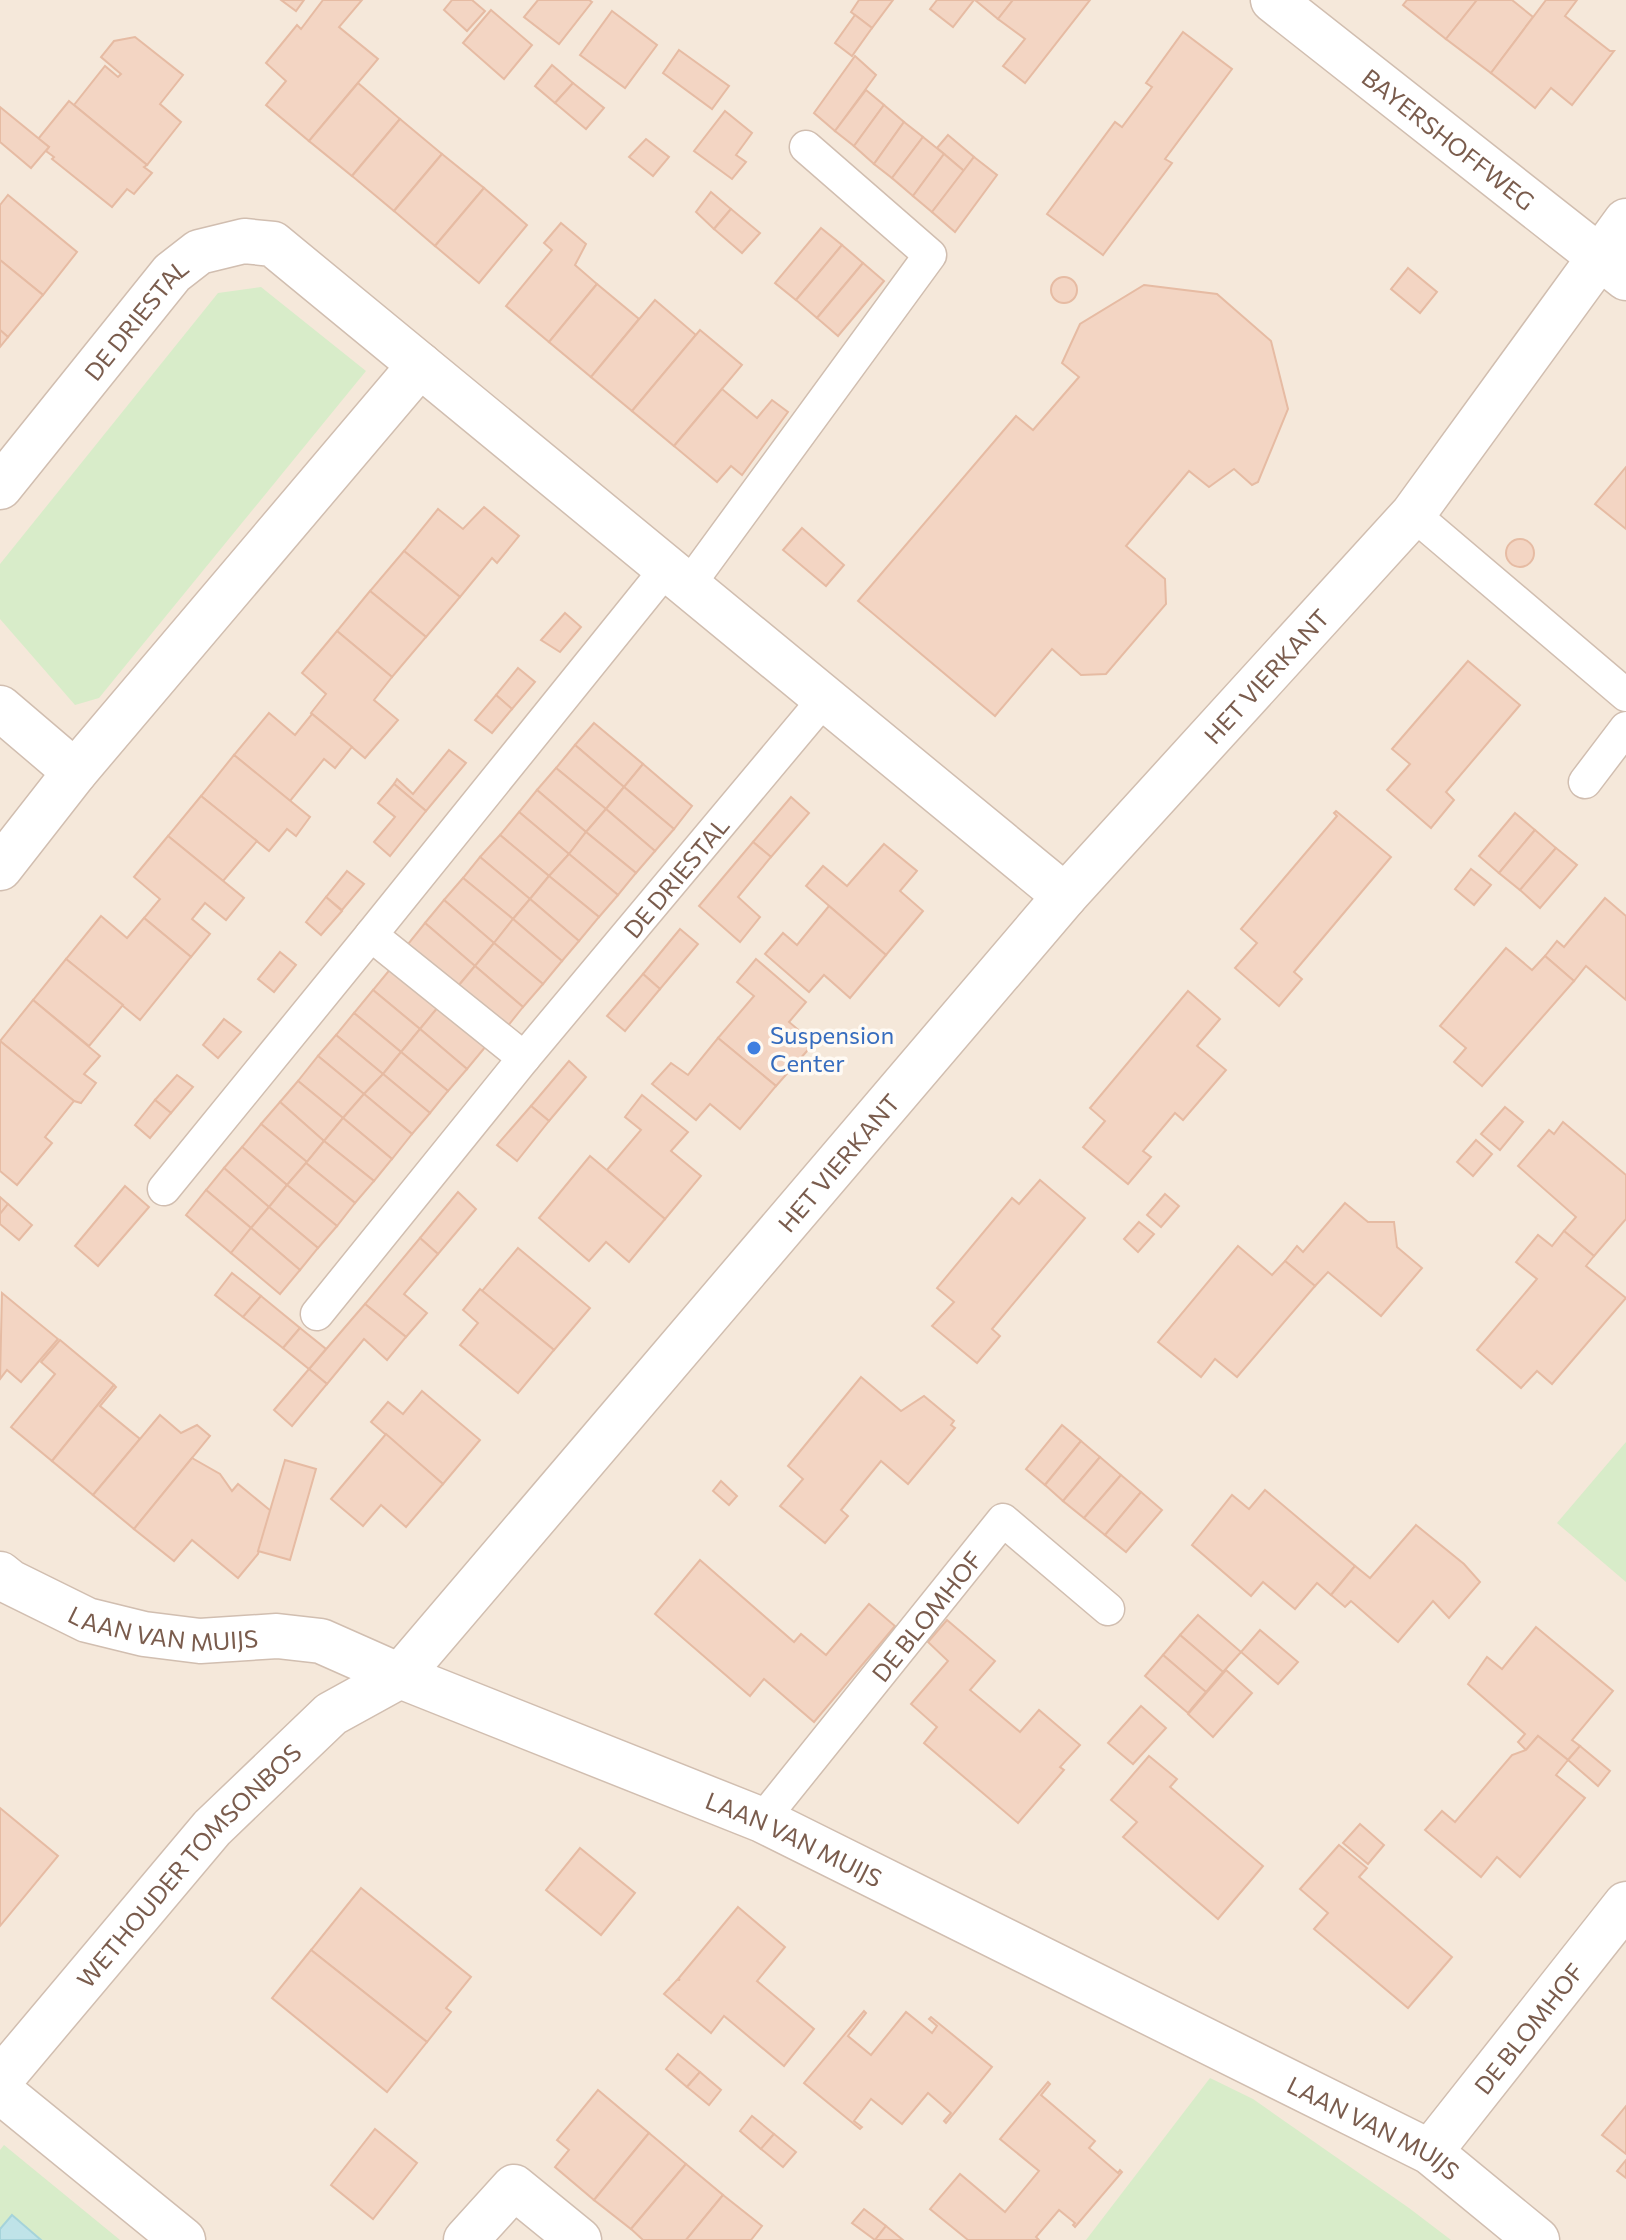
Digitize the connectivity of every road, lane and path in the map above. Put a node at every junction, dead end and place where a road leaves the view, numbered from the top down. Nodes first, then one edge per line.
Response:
1 (1273, 0) edge
2 (806, 147) dead end
3 (1626, 221) edge
4 (1614, 268) edge
5 (420, 365) junction
6 (0, 487) edge
7 (1413, 514) junction
8 (678, 577) junction
9 (1626, 695) edge
10 (826, 697) junction
11 (0, 708) edge
12 (1626, 728) edge
13 (75, 772) junction
14 (1585, 782) dead end
15 (0, 868) edge
16 (1065, 896) junction
17 (371, 935) junction
18 (524, 1058) junction
19 (164, 1189) dead end
20 (317, 1314) dead end
21 (0, 1574) edge
22 (1108, 1609) dead end
23 (400, 1676) junction
24 (762, 1820) junction
25 (1626, 1904) edge
26 (0, 2080) edge
27 (0, 2091) edge
28 (1430, 2152) junction
29 (183, 2240) edge
30 (466, 2240) edge
31 (579, 2240) edge
32 (1537, 2240) edge

1 - 4 street, BAYERSHOFFWEG
2 - 8 lane
3 - 4 street, HET VIERKANT
4 - 7 street, HET VIERKANT
5 - 6 street, DE DRIESTAL
5 - 8 street, DE DRIESTAL
5 - 13 street
7 - 9 lane
7 - 16 street, HET VIERKANT
8 - 10 street, DE DRIESTAL
8 - 17 lane
10 - 16 street, DE DRIESTAL
10 - 18 lane, DE DRIESTAL
11 - 13 street
12 - 14 lane
13 - 15 street
16 - 23 street, HET VIERKANT
17 - 18 lane
17 - 19 lane
18 - 20 lane, DE DRIESTAL
21 - 23 street, LAAN VAN MUIJS
22 - 24 lane, DE BLOMHOF
23 - 24 street, LAAN VAN MUIJS
23 - 26 street, WETHOUDER TOMSONBOS
24 - 28 street, LAAN VAN MUIJS
25 - 28 street, DE BLOMHOF
27 - 29 street
28 - 32 street, LAAN VAN MUIJS
30 - 31 street

